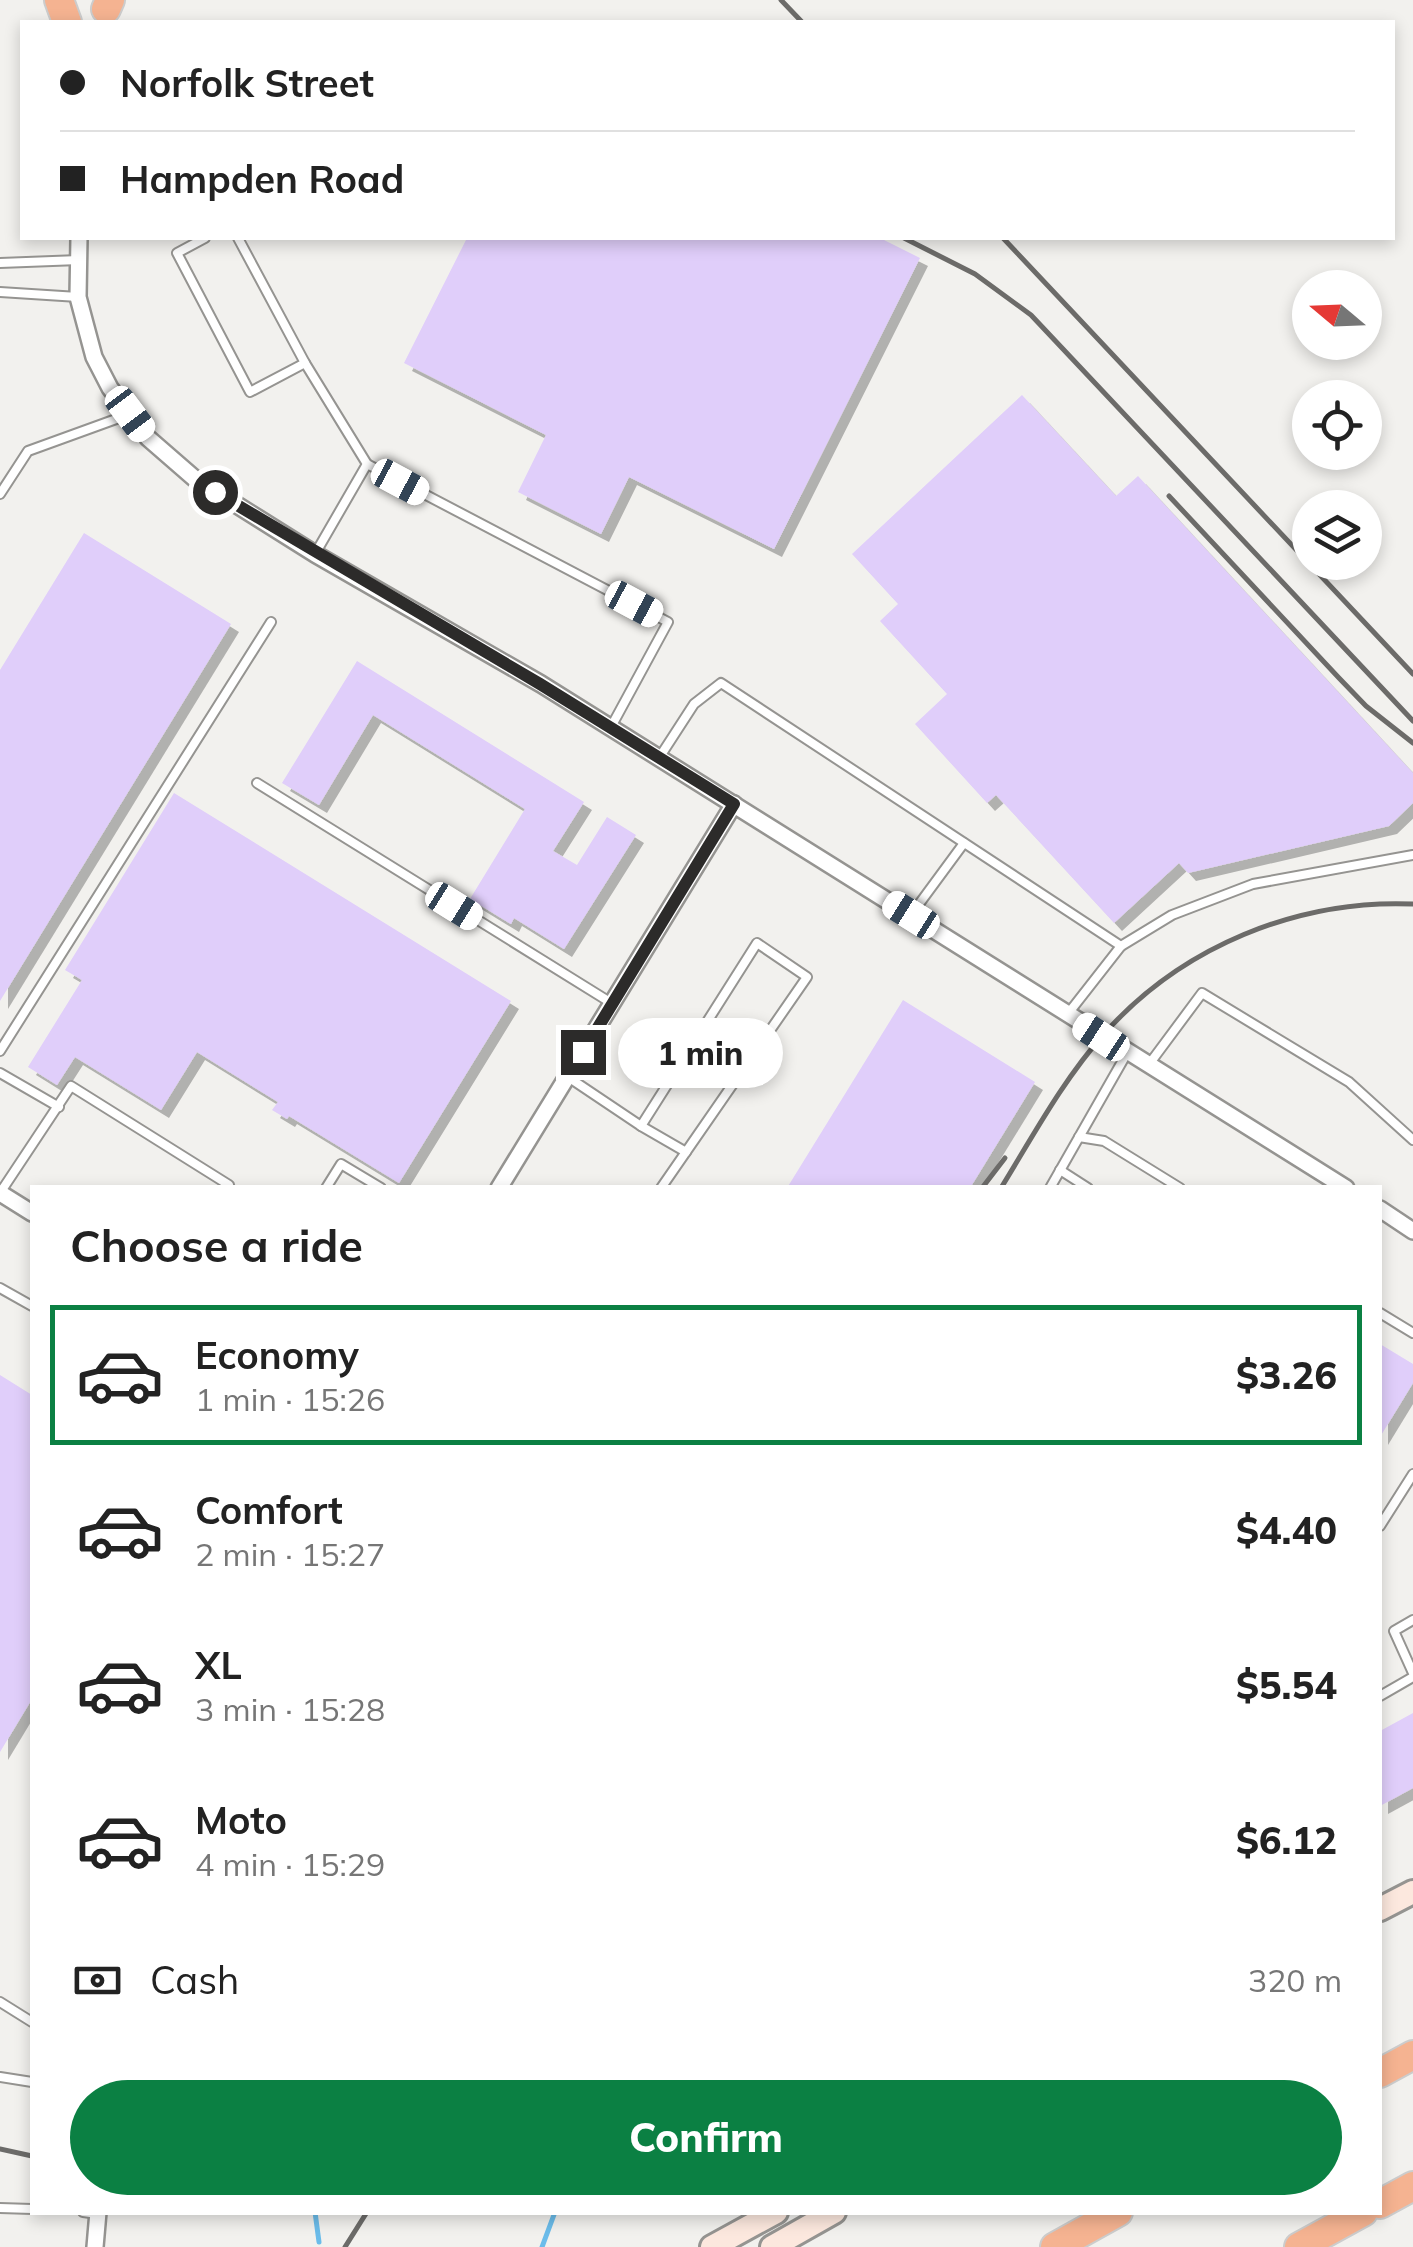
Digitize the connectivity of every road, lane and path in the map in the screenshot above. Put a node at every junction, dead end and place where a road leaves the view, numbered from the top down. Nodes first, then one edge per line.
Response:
1 (79, 240) edge
2 (201, 240) edge
3 (239, 240) edge
4 (78, 260) junction
5 (0, 263) edge
6 (0, 292) edge
7 (78, 297) junction
8 (304, 363) junction
9 (130, 414) junction
10 (367, 464) junction
11 (0, 494) edge
12 (315, 554) junction
13 (271, 622) dead end
14 (611, 728) junction
15 (660, 758) junction
16 (257, 783) dead end
17 (734, 804) junction
18 (964, 843) junction
19 (1413, 855) edge
20 (911, 915) junction
21 (1121, 946) junction
22 (613, 1004) junction
23 (1067, 1015) junction
24 (0, 1051) edge
25 (1128, 1053) junction
26 (1148, 1066) junction
27 (0, 1073) edge
28 (568, 1077) junction
29 (58, 1107) junction
30 (641, 1126) junction
31 (1080, 1137) junction
32 (1413, 1140) edge
33 (686, 1152) junction
34 (1060, 1170) junction
35 (229, 1185) edge
36 (328, 1185) edge
37 (376, 1185) edge
38 (501, 1185) edge
39 (663, 1185) edge
40 (1052, 1185) edge
41 (1083, 1185) edge
42 (1175, 1185) edge
43 (1341, 1185) edge
44 (0, 1193) edge
45 (1382, 1209) edge
46 (30, 1212) edge
47 (1413, 1231) edge
48 (0, 1288) edge
49 (30, 1305) edge
50 (1382, 1314) edge
51 (1413, 1332) edge
52 (1413, 1475) edge
53 (1382, 1523) edge
54 (1413, 1620) edge
55 (1413, 1675) edge
56 (1382, 1695) edge
57 (1413, 1892) edge
58 (1382, 1908) edge
59 (0, 2002) edge
60 (30, 2021) edge
61 (1413, 2055) edge
62 (1382, 2072) edge
63 (0, 2077) edge
64 (30, 2082) edge
65 (1413, 2186) edge
66 (1382, 2203) edge
67 (0, 2208) edge
68 (30, 2209) edge
69 (98, 2215) edge
70 (771, 2215) edge
71 (829, 2215) edge
72 (1113, 2215) edge
73 (1358, 2215) edge
74 (94, 2247) edge
75 (712, 2247) edge
76 (772, 2247) edge
77 (1054, 2247) edge
78 (1299, 2247) edge

1 - 4 street
2 - 8 lane
3 - 8 lane
4 - 5 lane
4 - 7 street
6 - 7 lane
7 - 9 street
8 - 10 lane
9 - 11 lane
9 - 12 street
10 - 12 lane
10 - 14 lane
12 - 14 street
13 - 24 lane
14 - 15 street
15 - 17 street
15 - 18 lane
16 - 22 lane
17 - 20 street
17 - 22 street
18 - 20 lane
18 - 21 lane
19 - 21 lane
20 - 23 street
21 - 23 lane
22 - 28 street
23 - 25 street
25 - 26 street
25 - 31 lane
26 - 32 lane
26 - 43 street
27 - 29 lane
28 - 30 lane
28 - 38 street
29 - 35 lane
29 - 44 lane
30 - 33 lane
30 - 33 lane
31 - 34 lane
31 - 42 lane
33 - 39 lane
34 - 40 lane
34 - 41 lane
36 - 37 lane
44 - 46 street
45 - 47 street
48 - 49 lane
50 - 51 lane
52 - 53 lane
54 - 55 lane
55 - 56 lane
57 - 58 street
59 - 60 lane
61 - 62 highway
63 - 64 lane
65 - 66 highway
67 - 68 lane
69 - 74 street
70 - 75 street
71 - 76 street
72 - 77 highway
73 - 78 highway

